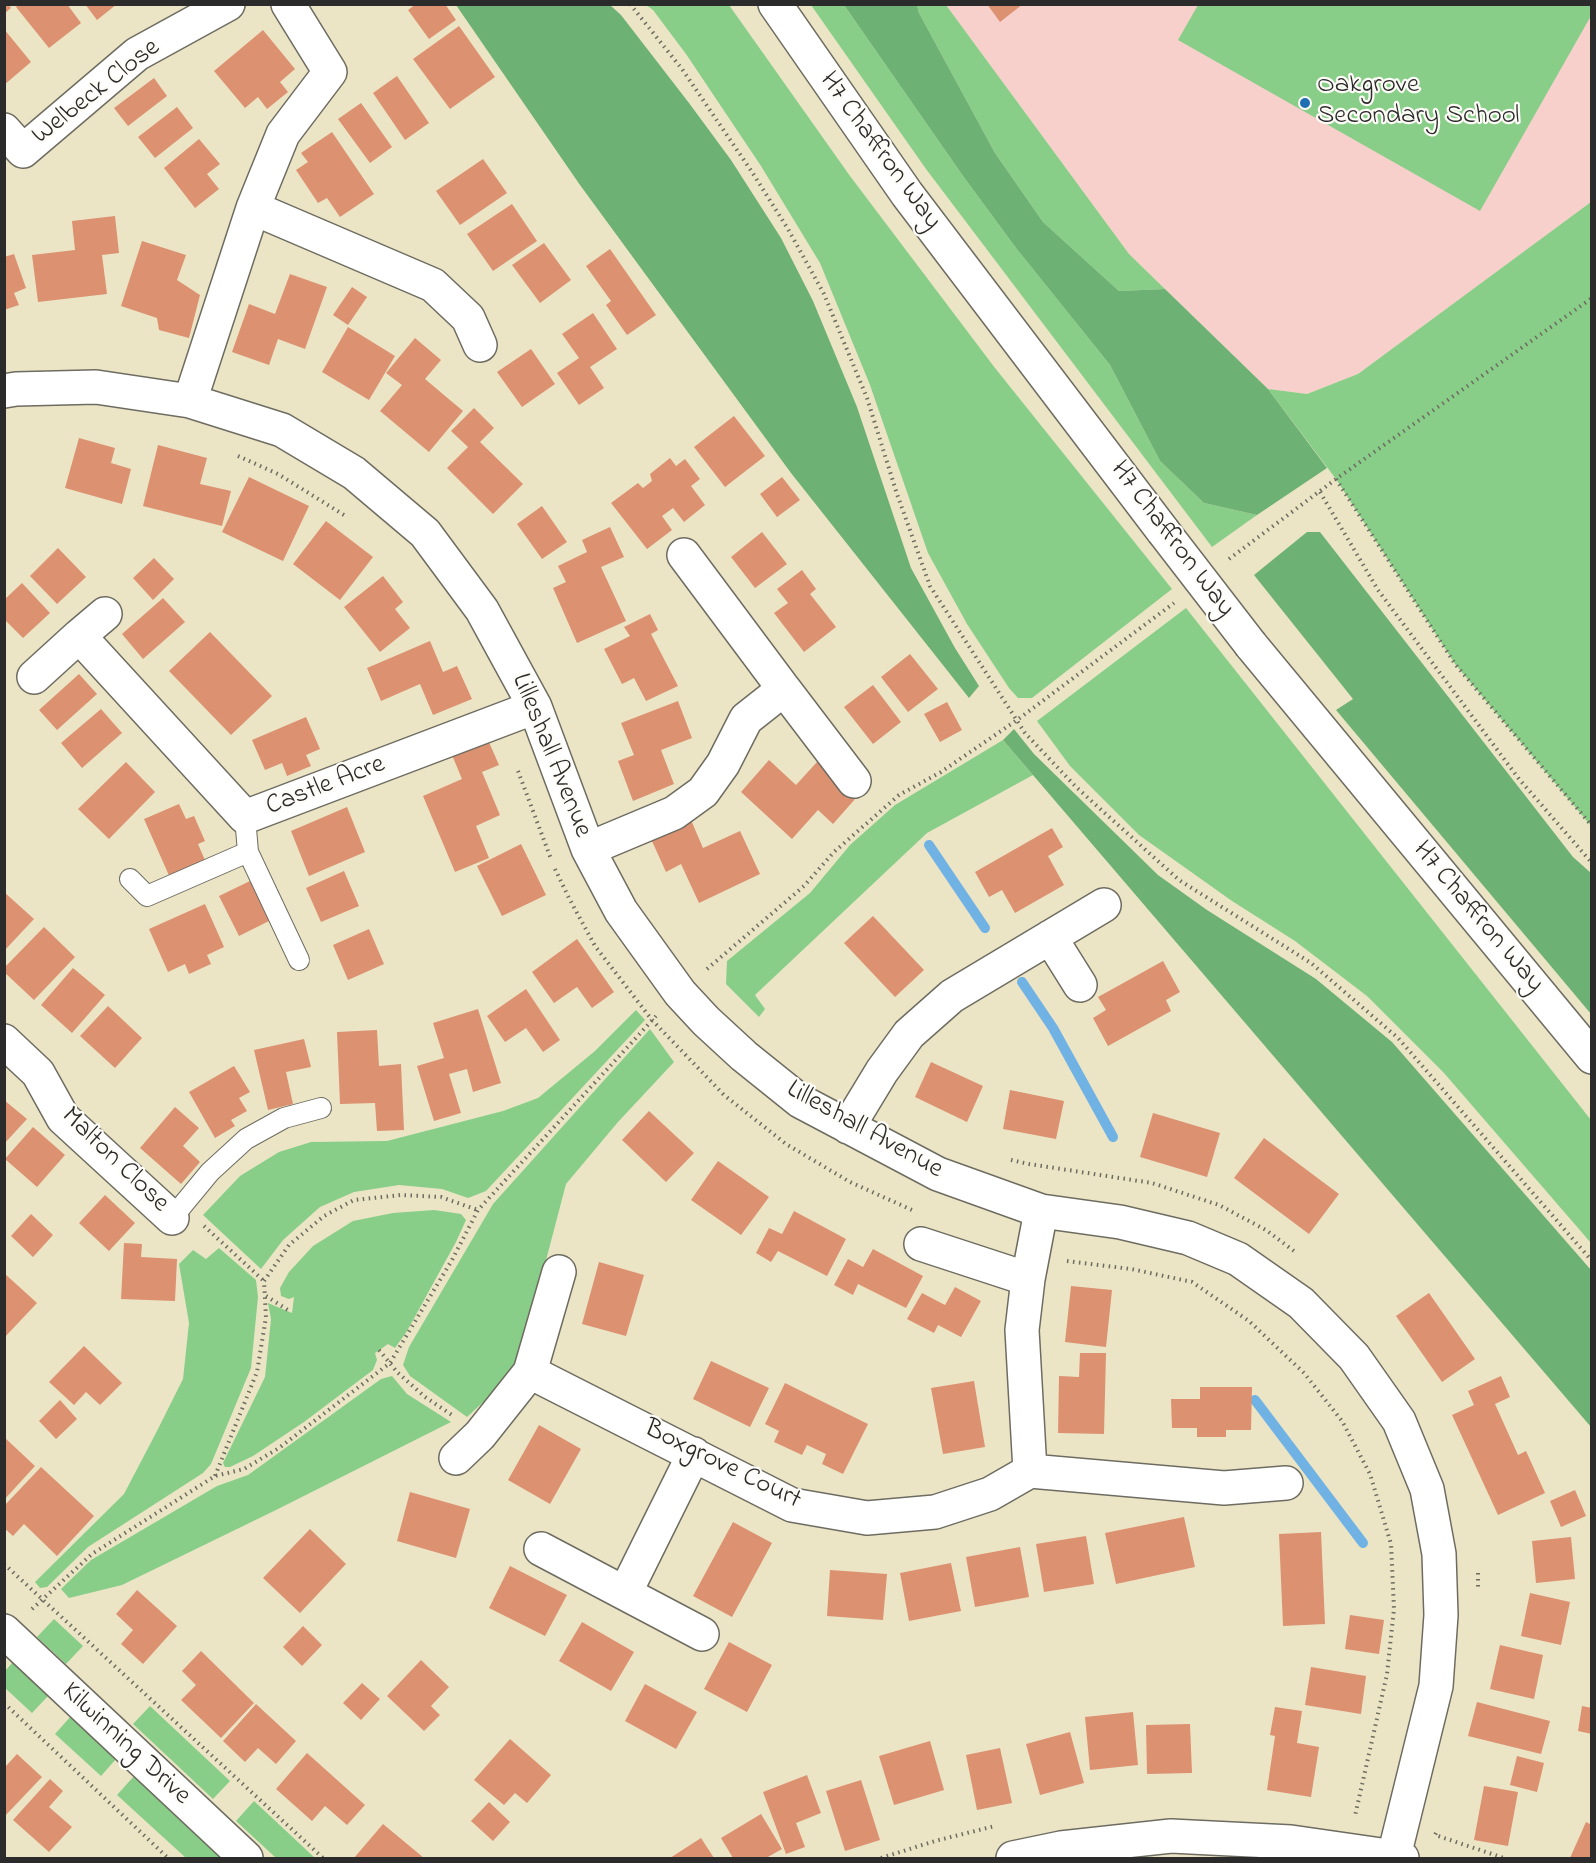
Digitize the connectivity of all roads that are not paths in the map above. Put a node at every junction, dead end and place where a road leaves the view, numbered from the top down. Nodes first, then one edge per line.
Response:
1 (228, 4) edge
2 (288, 4) edge
3 (775, 4) edge
4 (4, 130) edge
5 (253, 208) junction
6 (480, 345) dead end
7 (4, 391) edge
8 (190, 401) junction
9 (684, 555) dead end
10 (105, 614) dead end
11 (80, 636) junction
12 (34, 677) dead end
13 (784, 689) junction
14 (535, 706) junction
15 (854, 781) dead end
16 (245, 817) junction
17 (588, 849) junction
18 (248, 852) junction
19 (130, 879) dead end
20 (1104, 905) dead end
21 (1050, 937) junction
22 (299, 960) dead end
23 (1080, 985) dead end
24 (4, 1041) edge
25 (1592, 1057) edge
26 (321, 1108) dead end
27 (848, 1127) junction
28 (1041, 1210) junction
29 (177, 1212) joint
30 (921, 1244) dead end
31 (559, 1272) dead end
32 (1028, 1279) junction
33 (530, 1372) junction
34 (694, 1454) junction
35 (456, 1458) dead end
36 (1030, 1472) junction
37 (1286, 1483) dead end
38 (541, 1549) dead end
39 (625, 1593) junction
40 (7, 1633) edge
41 (702, 1634) dead end
42 (246, 1858) edge
43 (1013, 1858) edge
44 (1398, 1858) edge

1 - 4 street, Welbeck Close
2 - 5 street
3 - 25 street, H7 Chaffron Way, bridge
5 - 6 street
5 - 8 street
7 - 8 street, Lilleshall Avenue
8 - 14 street, Lilleshall Avenue
9 - 13 street
10 - 11 street
11 - 12 street
11 - 16 street, Castle Acre
13 - 15 street
13 - 17 street
14 - 16 street, Castle Acre
14 - 17 street, Lilleshall Avenue
16 - 18 lane
17 - 27 street, Lilleshall Avenue
18 - 19 lane
18 - 22 lane
20 - 21 street
21 - 23 street
21 - 27 street
24 - 29 street, Malton Close
26 - 29 lane, Malton Close
27 - 28 street, Lilleshall Avenue
28 - 32 street
28 - 44 street, Lilleshall Avenue
30 - 32 street
31 - 33 street
32 - 36 street
33 - 34 street, Boxgrove Court
33 - 35 street
34 - 36 street, Boxgrove Court
34 - 39 street
36 - 37 street
38 - 39 street
39 - 41 street
40 - 42 street, Kilwinning Drive
43 - 44 street

